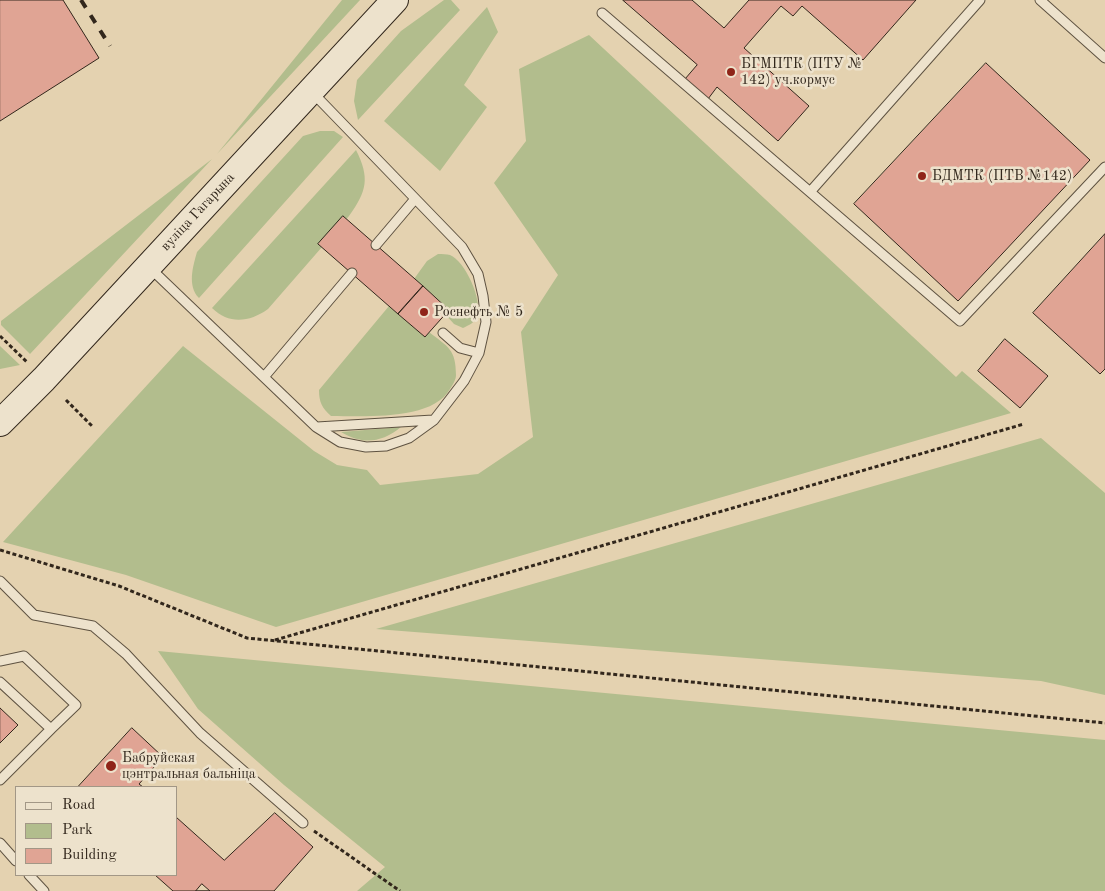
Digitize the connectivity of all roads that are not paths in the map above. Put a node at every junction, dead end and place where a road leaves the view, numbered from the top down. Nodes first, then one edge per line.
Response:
1 (395, 0) edge
2 (980, 0) edge
3 (1040, 0) edge
4 (602, 13) dead end
5 (1105, 58) edge
6 (311, 90) junction
7 (1105, 167) edge
8 (810, 192) junction
9 (415, 199) junction
10 (376, 245) dead end
11 (148, 266) junction
12 (352, 273) dead end
13 (443, 333) dead end
14 (479, 353) junction
15 (264, 377) junction
16 (434, 420) junction
17 (0, 423) edge
18 (316, 427) junction
19 (0, 581) edge
20 (0, 661) edge
21 (0, 682) edge
22 (51, 729) junction
23 (0, 780) edge
24 (302, 822) road end
25 (2, 850) edge
26 (15, 859) edge
27 (30, 876) edge
28 (44, 891) edge

1 - 6 main road, вуліца Гагарына
2 - 8 lane
3 - 5 lane
4 - 8 lane
6 - 9 lane
6 - 11 main road, вуліца Гагарына
7 - 8 lane
9 - 10 lane
9 - 14 lane
11 - 15 lane
11 - 17 main road, вуліца Гагарына
12 - 15 lane
13 - 14 lane
14 - 16 lane
15 - 18 lane
16 - 18 lane
16 - 18 lane
19 - 24 lane
20 - 22 lane
21 - 22 lane
22 - 23 lane
25 - 26 lane
27 - 28 lane

